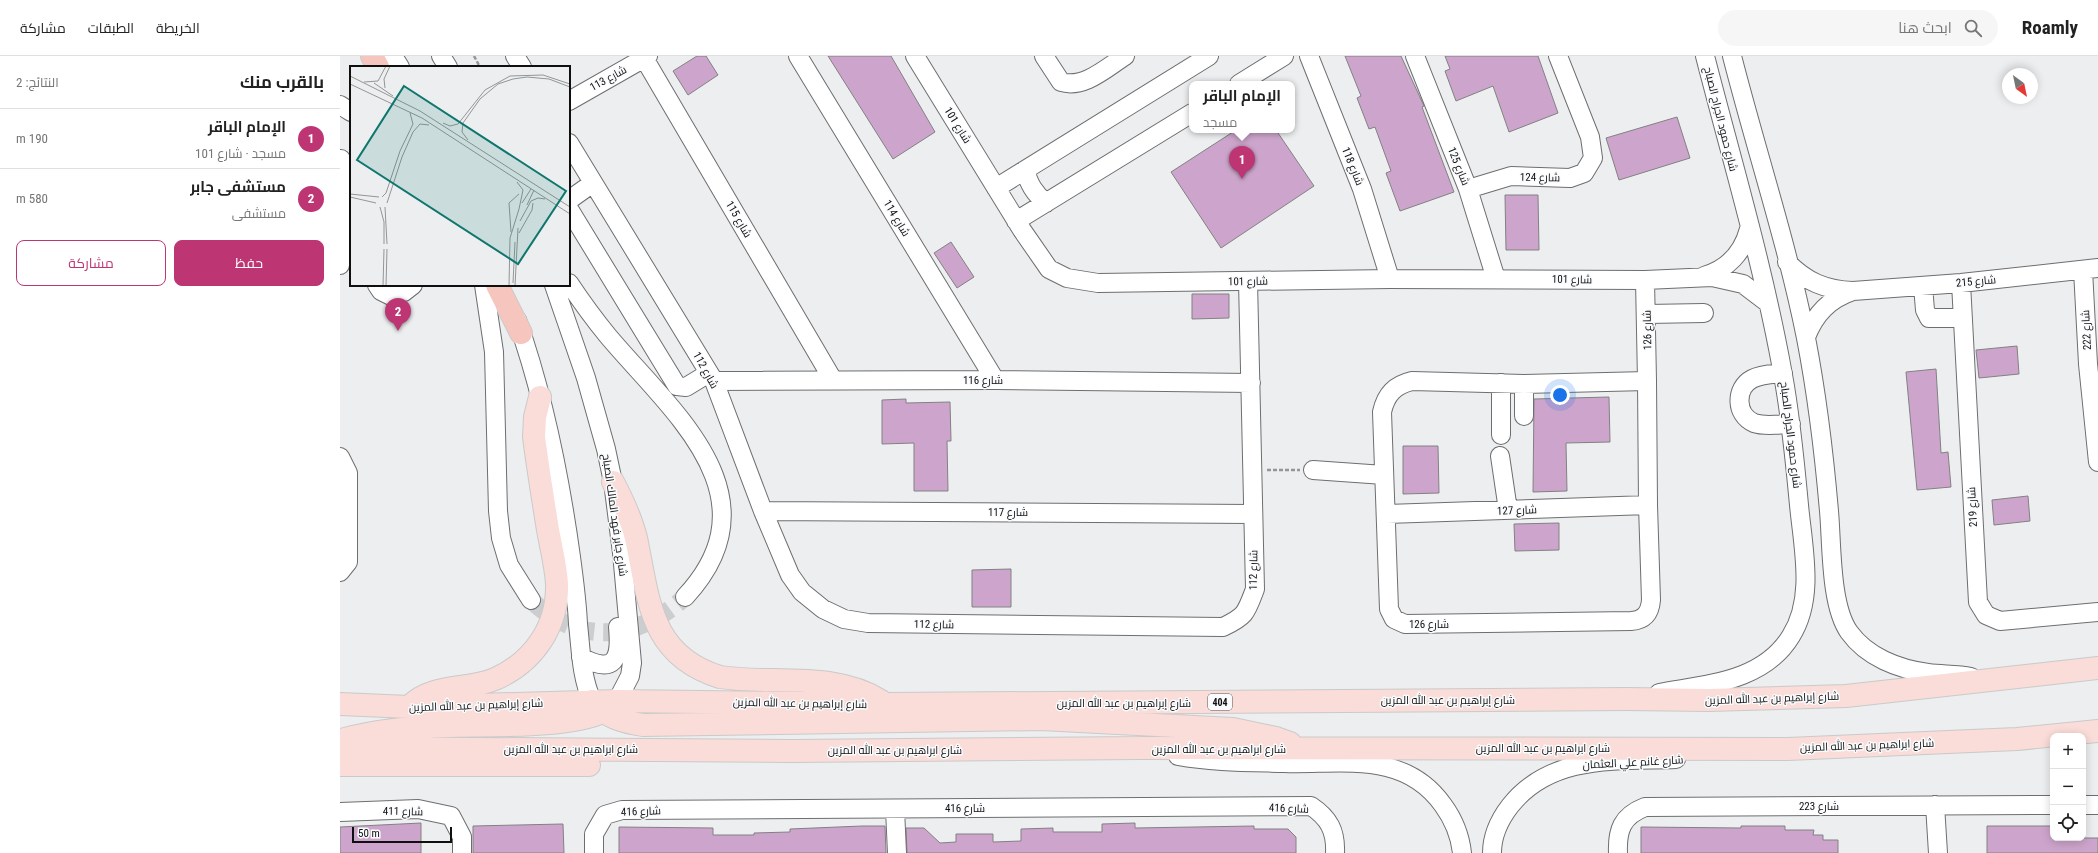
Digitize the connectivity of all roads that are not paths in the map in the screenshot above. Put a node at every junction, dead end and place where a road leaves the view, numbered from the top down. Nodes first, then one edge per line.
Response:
1 (372, 56) edge
2 (393, 56) edge
3 (441, 56) edge
4 (515, 56) edge
5 (798, 56) edge
6 (915, 56) edge
7 (1044, 56) edge
8 (1125, 56) edge
9 (1209, 56) edge
10 (1284, 56) edge
11 (1309, 56) edge
12 (1415, 56) edge
13 (1558, 56) edge
14 (1705, 56) edge
15 (1733, 56) edge
16 (646, 57) edge
17 (1260, 62) edge
18 (377, 66) edge
19 (399, 66) edge
20 (447, 66) edge
21 (521, 66) edge
22 (1242, 81) edge
23 (570, 100) edge
24 (340, 105) edge
25 (350, 111) edge
26 (1189, 115) edge
27 (570, 145) edge
28 (344, 157) edge
29 (1025, 170) junction
30 (593, 183) junction
31 (996, 188) junction
32 (1468, 189) junction
33 (570, 199) edge
34 (1046, 203) junction
35 (570, 212) edge
36 (1016, 221) junction
37 (1749, 229) junction
38 (347, 231) edge
39 (1787, 262) junction
40 (340, 265) edge
41 (2090, 269) edge
42 (1702, 277) junction
43 (1390, 279) junction
44 (1496, 279) junction
45 (1645, 280) junction
46 (1248, 281) junction
47 (1961, 282) junction
48 (570, 284) edge
49 (378, 286) edge
50 (412, 286) edge
51 (484, 286) edge
52 (498, 286) edge
53 (505, 286) edge
54 (554, 286) edge
55 (1923, 286) junction
56 (1853, 291) junction
57 (1768, 303) junction
58 (1704, 313) dead end
59 (1647, 314) junction
60 (1963, 318) junction
61 (521, 333) junction
62 (1806, 337) junction
63 (2093, 363) edge
64 (1783, 373) junction
65 (712, 377) junction
66 (833, 380) junction
67 (995, 380) junction
68 (1647, 381) junction
69 (1251, 383) junction
70 (1502, 383) junction
71 (1524, 384) junction
72 (540, 398) junction
73 (1524, 416) dead end
74 (1791, 424) junction
75 (1501, 435) dead end
76 (1500, 456) dead end
77 (340, 457) edge
78 (2098, 462) edge
79 (1313, 470) road end
80 (1384, 475) junction
81 (613, 482) junction
82 (1648, 505) junction
83 (1508, 510) junction
84 (763, 511) junction
85 (1253, 514) junction
86 (1387, 514) junction
87 (1832, 548) junction
88 (1803, 550) junction
89 (622, 553) junction
90 (340, 572) edge
91 (685, 597) tunnel mouth
92 (531, 600) tunnel mouth
93 (2098, 612) edge
94 (581, 657) junction
95 (2098, 668) edge
96 (1981, 681) junction
97 (1626, 699) junction
98 (340, 704) edge
99 (887, 704) junction
100 (604, 705) junction
101 (409, 707) junction
102 (2098, 731) edge
103 (340, 740) edge
104 (340, 748) edge
105 (1142, 748) junction
106 (1747, 748) junction
107 (1308, 750) junction
108 (792, 751) junction
109 (340, 765) edge
110 (1935, 805) junction
111 (2050, 805) edge
112 (2086, 805) edge
113 (2098, 805) edge
114 (895, 809) junction
115 (340, 812) edge
116 (462, 853) edge
117 (594, 853) edge
118 (897, 853) edge
119 (1335, 853) edge
120 (1462, 853) edge
121 (1492, 853) edge
122 (1618, 853) edge
123 (1938, 853) edge

1 - 18 highway
2 - 19 street
3 - 20 street
4 - 21 street
5 - 67 street, شارع 114
6 - 31 street, شارع 101
7 - 8 street
9 - 29 street
10 - 17 street
11 - 43 street, شارع 118
12 - 32 street, شارع 125
13 - 32 street, شارع 124
14 - 37 street, شارع حمود الجراح الصباح
15 - 39 street
16 - 23 street, شارع 113
16 - 66 street, شارع 115
17 - 22 street
24 - 25 street
26 - 34 street
27 - 30 street, شارع 112
28 - 38 street
29 - 31 street
29 - 34 street
30 - 33 street
30 - 65 street, شارع 112
31 - 36 street, شارع 101
32 - 44 street, شارع 125
34 - 36 street
35 - 65 street
36 - 46 street, شارع 101
37 - 42 street, شارع 101
37 - 57 street, شارع حمود الجراح الصباح
38 - 40 street
39 - 56 street, شارع 215
39 - 62 street
41 - 47 street, شارع 215
41 - 63 street, شارع 222
42 - 45 street, شارع 101
42 - 57 street, شارع 101
43 - 44 street, شارع 101
43 - 46 street, شارع 101
44 - 45 street, شارع 101
45 - 59 street, شارع 126
46 - 69 street, شارع 112
47 - 55 street, شارع 215
47 - 60 street, شارع 219
48 - 91 street
49 - 50 street
51 - 92 street
52 - 61 highway
53 - 61 street
54 - 81 street, شارع جابر فهد المالك الصباح
55 - 56 street, شارع 215
55 - 60 street
56 - 62 street, شارع 215
57 - 64 street, شارع حمود الجراح الصباح
58 - 59 street
59 - 68 street, شارع 126
60 - 93 street, شارع 219
61 - 72 street
62 - 87 street
63 - 78 street, شارع 222
64 - 74 street, شارع حمود الجراح الصباح
64 - 74 street
65 - 66 street, شارع 116
65 - 84 street, شارع 112
66 - 67 street, شارع 116
67 - 69 street, شارع 116
68 - 71 street, شارع 126
68 - 82 street, شارع 126
69 - 85 street, شارع 112
70 - 71 street, شارع 126
70 - 75 street
70 - 80 street, شارع 126
71 - 73 street
72 - 94 street
72 - 101 main road
74 - 88 street, شارع حمود الجراح الصباح
76 - 83 street
77 - 90 street
79 - 80 street
80 - 86 street, شارع 126
81 - 89 street, شارع جابر فهد المالك الصباح
81 - 99 main road
82 - 83 street, شارع 127
82 - 86 street, شارع 126
83 - 86 street, شارع 127
84 - 85 street, شارع 117
84 - 85 street, شارع 112
87 - 88 street
87 - 96 street
88 - 97 street, شارع حمود الجراح الصباح
89 - 94 street
89 - 100 street, شارع جابر فهد المالك الصباح
94 - 100 street
95 - 96 main road, شارع إبراهيم بن عبد الله المزين / 404
96 - 97 main road, شارع إبراهيم بن عبد الله المزين / 404
97 - 99 main road, شارع إبراهيم بن عبد الله المزين / 404
98 - 101 main road, شارع إبراهيم بن عبد الله المزين / 404
99 - 100 main road, شارع إبراهيم بن عبد الله المزين / 404
100 - 101 main road, شارع إبراهيم بن عبد الله المزين / 404
100 - 103 main road
100 - 107 main road
102 - 106 main road, شارع ابراهيم بن عبد الله المزين
104 - 108 main road, شارع ابراهيم بن عبد الله المزين
105 - 107 main road, شارع ابراهيم بن عبد الله المزين
105 - 108 main road, شارع ابراهيم بن عبد الله المزين
105 - 120 street
106 - 107 main road, شارع ابراهيم بن عبد الله المزين
106 - 121 street, شارع غانم علي العثمان
108 - 109 main road
110 - 111 street, شارع 223
110 - 122 street, شارع 223
110 - 123 street
112 - 113 street
114 - 117 street, شارع 416
114 - 118 street
114 - 119 street, شارع 416
115 - 116 street, شارع 411

